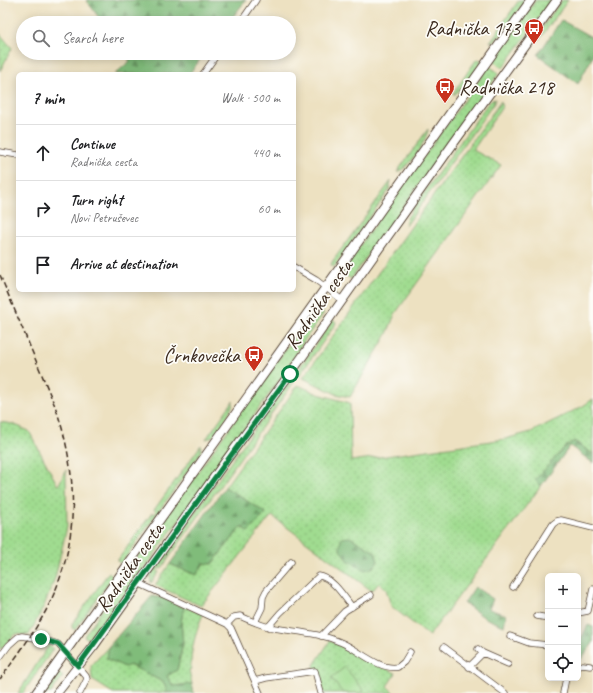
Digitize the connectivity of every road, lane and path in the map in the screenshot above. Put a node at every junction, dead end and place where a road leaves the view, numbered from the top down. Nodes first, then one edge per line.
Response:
1 (256, 0) edge
2 (532, 0) edge
3 (557, 0) edge
4 (245, 16) edge
5 (213, 60) edge
6 (204, 72) edge
7 (0, 152) edge
8 (16, 155) edge
9 (296, 268) edge
10 (326, 288) junction
11 (342, 300) junction
12 (593, 528) edge
13 (291, 562) dead end
14 (138, 583) junction
15 (513, 587) dead end
16 (593, 589) edge
17 (371, 595) dead end
18 (352, 607) junction
19 (581, 612) edge
20 (537, 616) dead end
21 (545, 617) edge
22 (256, 622) junction
23 (227, 624) junction
24 (268, 627) junction
25 (321, 636) junction
26 (510, 636) dead end
27 (545, 645) edge
28 (444, 647) dead end
29 (478, 649) dead end
30 (65, 652) junction
31 (410, 652) dead end
32 (483, 653) junction
33 (0, 657) edge
34 (508, 664) dead end
35 (581, 665) edge
36 (78, 666) junction
37 (590, 666) dead end
38 (469, 667) junction
39 (255, 681) junction
40 (565, 681) edge
41 (36, 693) edge
42 (57, 693) edge
43 (80, 693) edge
44 (260, 693) edge
45 (321, 693) edge
46 (505, 693) edge
47 (563, 693) edge

1 - 4 street
2 - 10 main road, Radnička cesta
3 - 11 main road, Radnička cesta
5 - 6 street
7 - 8 street
9 - 10 street
10 - 11 street
10 - 30 main road, Radnička cesta
11 - 14 main road, Radnička cesta
12 - 15 street
13 - 22 street
14 - 23 street
14 - 36 main road, Radnička cesta
16 - 19 street
17 - 18 street
18 - 24 street
18 - 25 street
20 - 21 street
22 - 23 street
22 - 24 street
23 - 39 street
24 - 25 street
25 - 31 street
26 - 27 street
28 - 38 street
29 - 32 street
30 - 33 street
30 - 36 street
30 - 41 main road, Radnička cesta
32 - 34 street
32 - 38 street
35 - 37 street
36 - 42 main road, Radnička cesta
36 - 43 street
38 - 46 street
39 - 44 street
39 - 45 street
40 - 47 street

